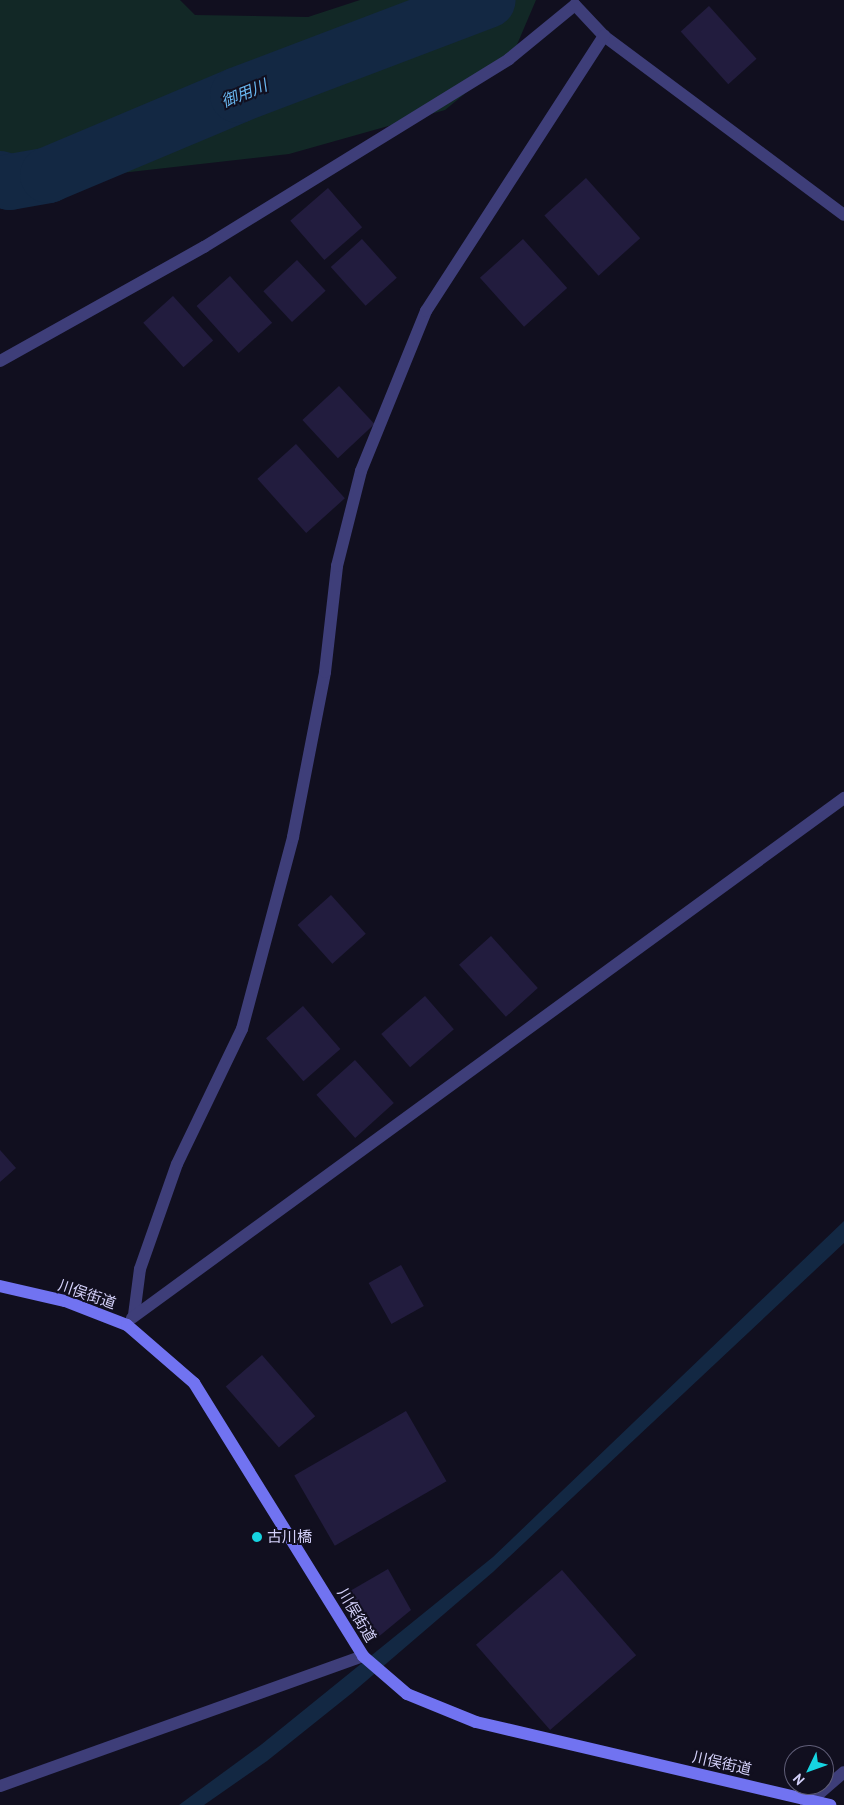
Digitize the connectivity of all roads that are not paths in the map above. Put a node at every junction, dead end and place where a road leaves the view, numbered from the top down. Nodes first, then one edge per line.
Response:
1 (604, 36) junction
2 (844, 215) edge
3 (0, 361) edge
4 (844, 798) edge
5 (0, 1286) edge
6 (130, 1320) junction
7 (363, 1656) junction
8 (844, 1772) edge
9 (0, 1786) edge
10 (809, 1803) edge
11 (830, 1805) edge

1 - 2 street
1 - 3 street
1 - 6 street
4 - 6 street
5 - 6 main road, 川俣街道
6 - 7 main road, 川俣街道
7 - 9 street
7 - 10 main road, 川俣街道
8 - 10 street
10 - 11 main road, 川俣街道

